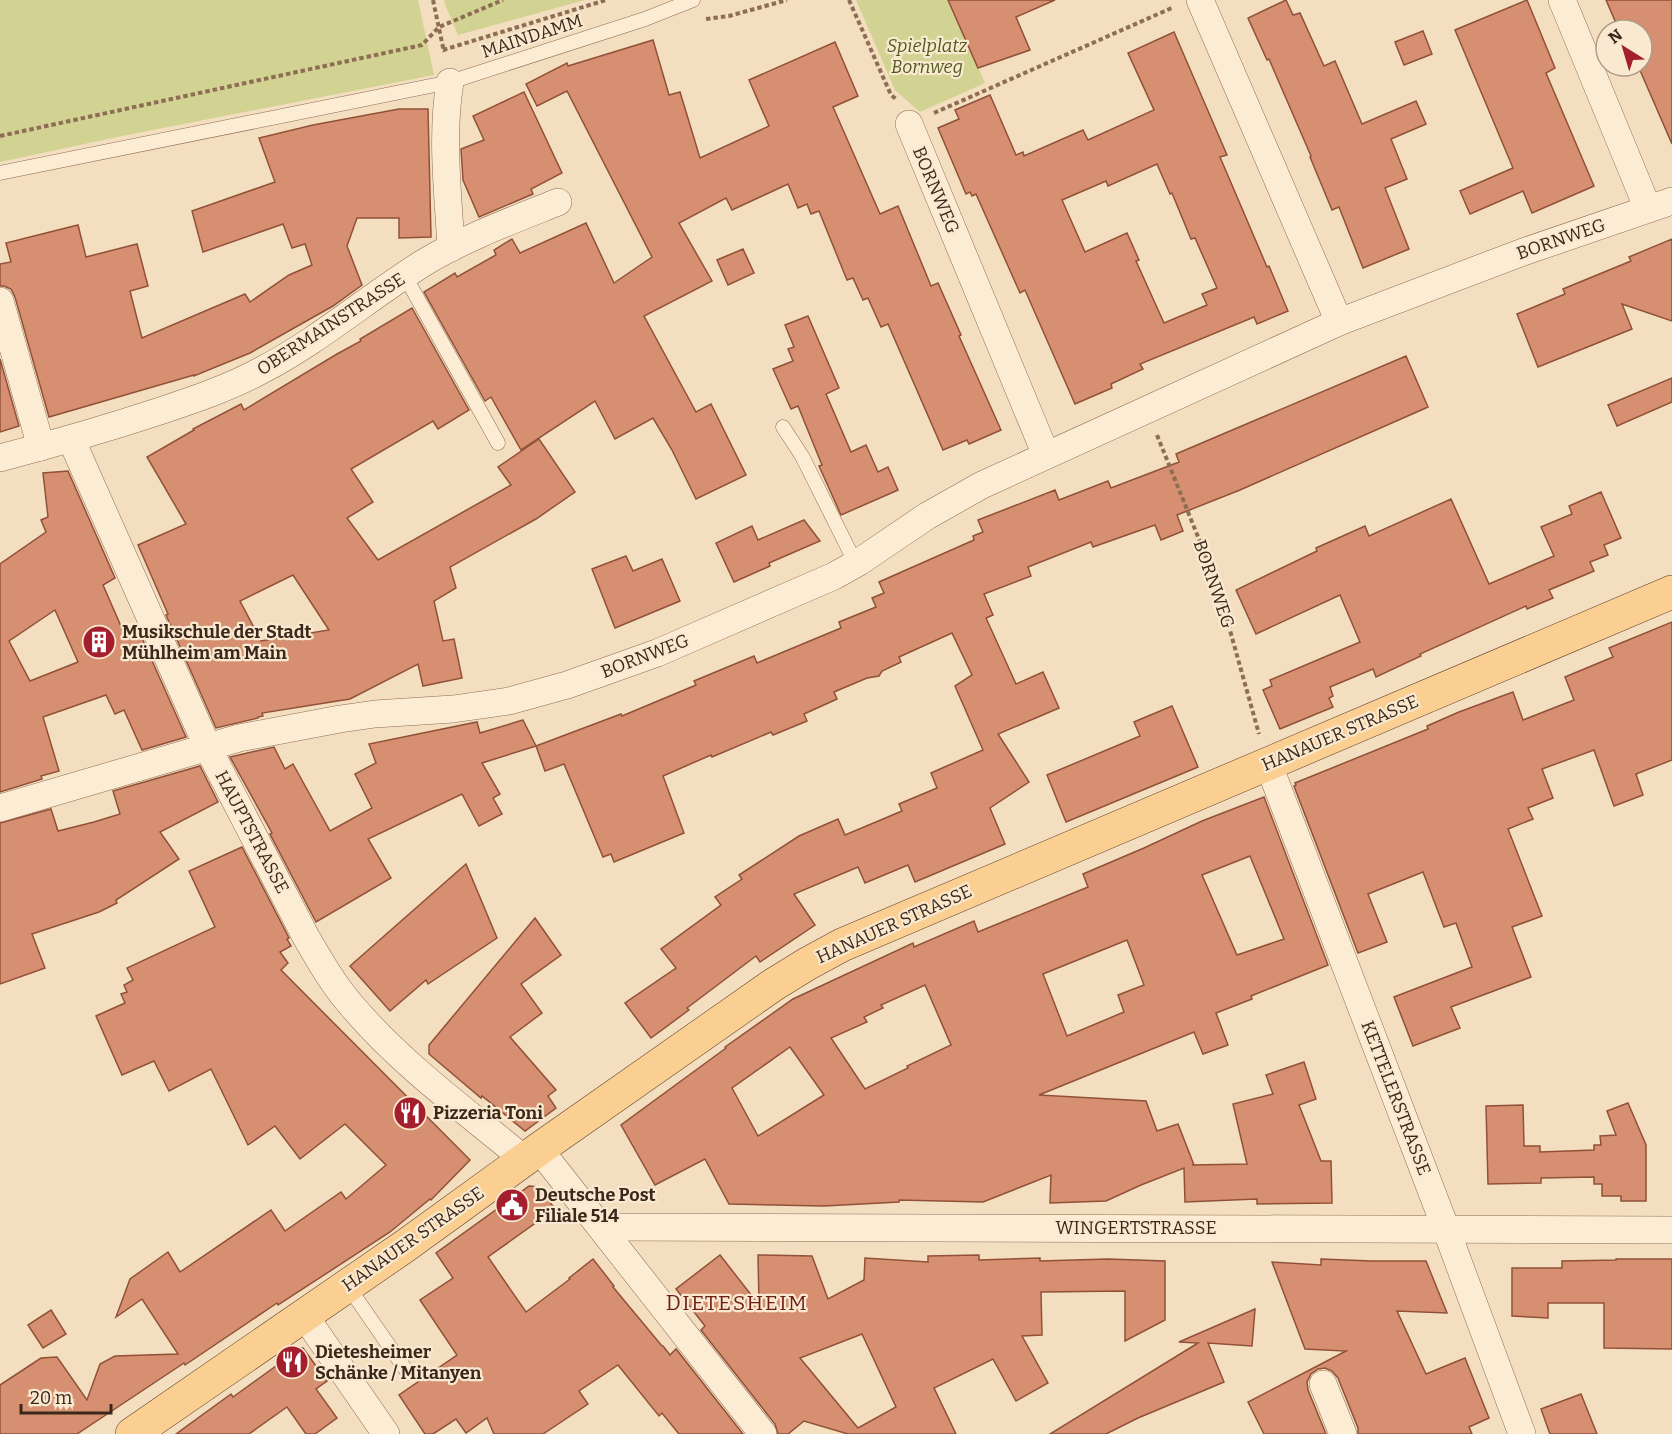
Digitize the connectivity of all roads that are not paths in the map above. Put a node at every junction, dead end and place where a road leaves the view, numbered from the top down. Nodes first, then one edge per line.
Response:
1 (693, 0) edge
2 (1562, 0) edge
3 (1190, 2) edge
4 (450, 82) junction
5 (909, 124) road end
6 (0, 173) edge
7 (558, 202) dead end
8 (1660, 205) edge
9 (451, 248) junction
10 (405, 276) junction
11 (0, 301) edge
12 (1339, 322) junction
13 (783, 427) dead end
14 (71, 439) junction
15 (498, 443) dead end
16 (41, 447) junction
17 (1046, 455) junction
18 (0, 458) edge
19 (856, 564) junction
20 (1672, 592) edge
21 (208, 748) junction
22 (1268, 763) junction
23 (0, 808) edge
24 (532, 1155) junction
25 (601, 1227) junction
26 (1446, 1229) junction
27 (1672, 1230) edge
28 (347, 1285) junction
29 (304, 1315) junction
30 (408, 1373) dead end
31 (1323, 1384) dead end
32 (132, 1434) edge
33 (386, 1434) edge
34 (763, 1434) edge
35 (1343, 1434) edge
36 (1522, 1434) edge

1 - 4 lane, MAINDAMM
2 - 8 street, BORNWEG
3 - 12 street
4 - 6 lane, MAINDAMM
4 - 9 street
5 - 17 street, BORNWEG
7 - 9 street, OBERMAINSTRASSE
8 - 12 street, BORNWEG
9 - 10 street, OBERMAINSTRASSE
10 - 14 street, OBERMAINSTRASSE
10 - 15 lane
11 - 16 street
12 - 17 street, BORNWEG
13 - 19 lane
14 - 16 street, OBERMAINSTRASSE
14 - 21 street, HAUPTSTRASSE
16 - 18 street, OBERMAINSTRASSE
17 - 19 street, BORNWEG
19 - 21 street, BORNWEG
20 - 22 main road, HANAUER STRASSE
21 - 23 street, BORNWEG
21 - 24 street, HAUPTSTRASSE
22 - 24 main road, HANAUER STRASSE
22 - 26 street, KETTELERSTRASSE
24 - 25 street, HAUPTSTRASSE
24 - 28 main road, HANAUER STRASSE
25 - 26 street, WINGERTSTRASSE
25 - 34 street, HAUPTSTRASSE
26 - 27 street, WINGERTSTRASSE
26 - 36 street, KETTELERSTRASSE
28 - 29 main road, HANAUER STRASSE
28 - 30 lane
29 - 32 main road, HANAUER STRASSE
29 - 33 street
31 - 35 street

